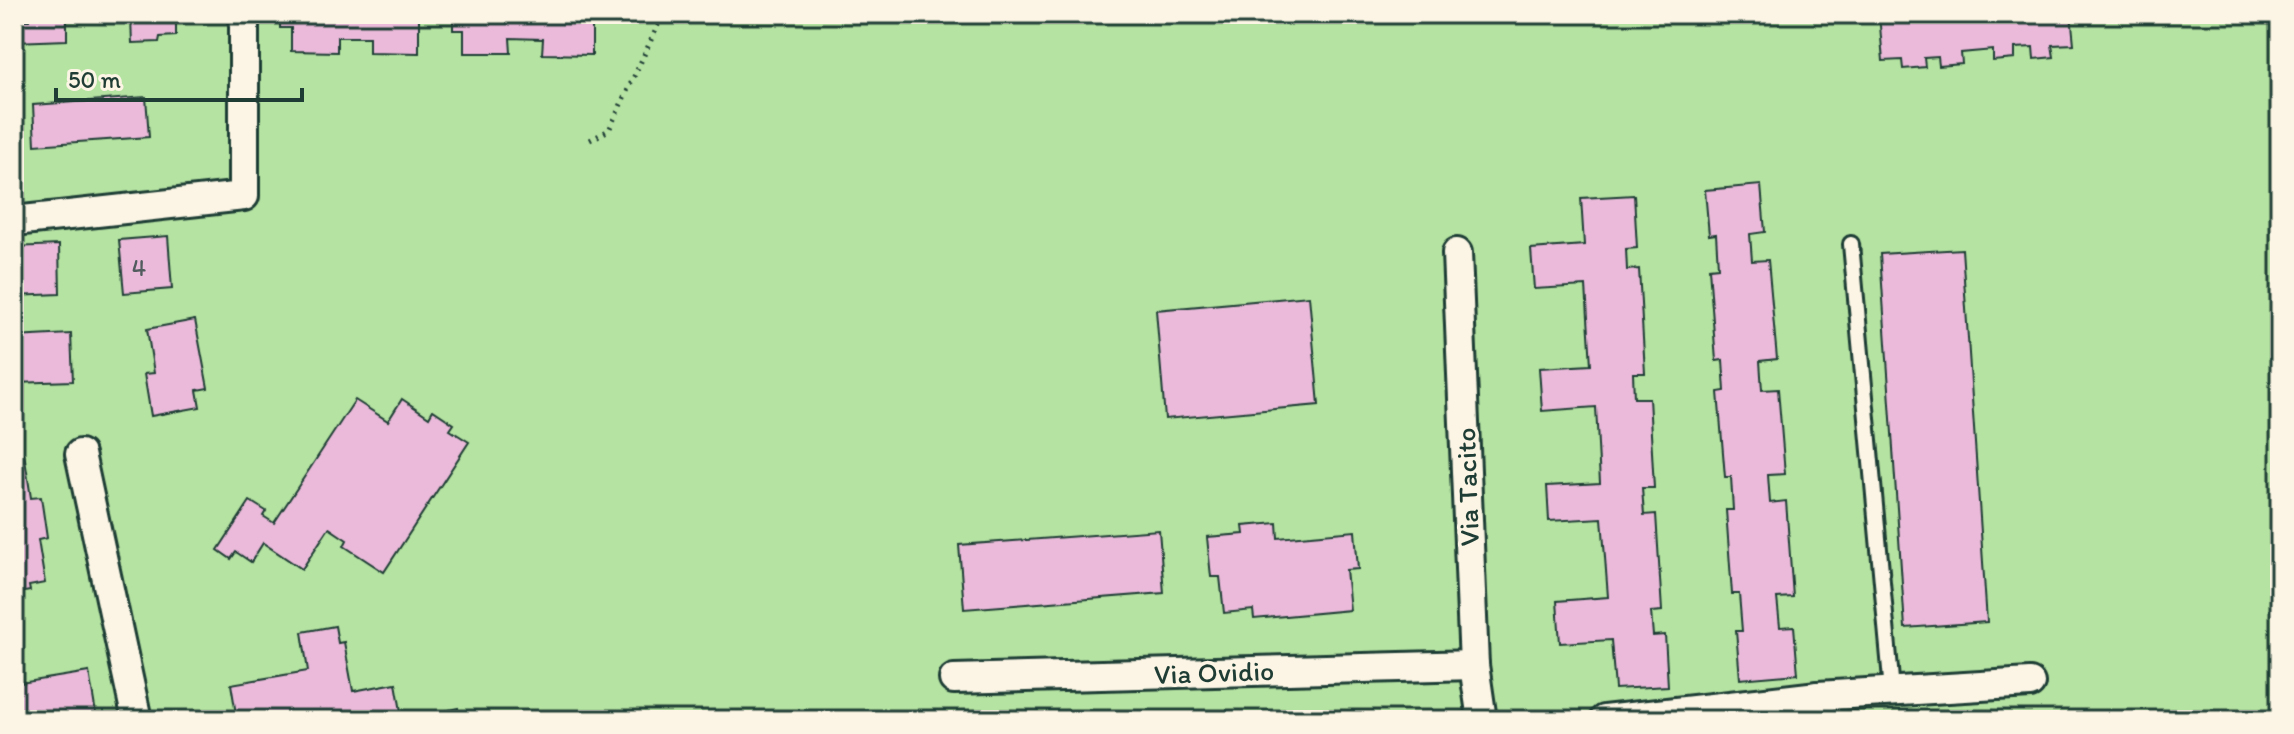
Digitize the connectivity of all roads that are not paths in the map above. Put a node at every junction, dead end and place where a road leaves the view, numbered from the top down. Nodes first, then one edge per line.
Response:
1 (244, 14) edge
2 (14, 221) edge
3 (1851, 244) dead end
4 (1457, 253) dead end
5 (80, 454) dead end
6 (1474, 665) junction
7 (954, 679) dead end
8 (2030, 683) dead end
9 (1892, 691) junction
10 (1819, 708) edge
11 (137, 720) edge
12 (1482, 720) edge
13 (1604, 720) edge

1 - 2 street
3 - 9 lane
4 - 6 street, Via Tacito
5 - 11 street
6 - 7 street, Via Ovidio
6 - 12 street, Via Tacito
8 - 9 street
9 - 10 street
10 - 13 street

